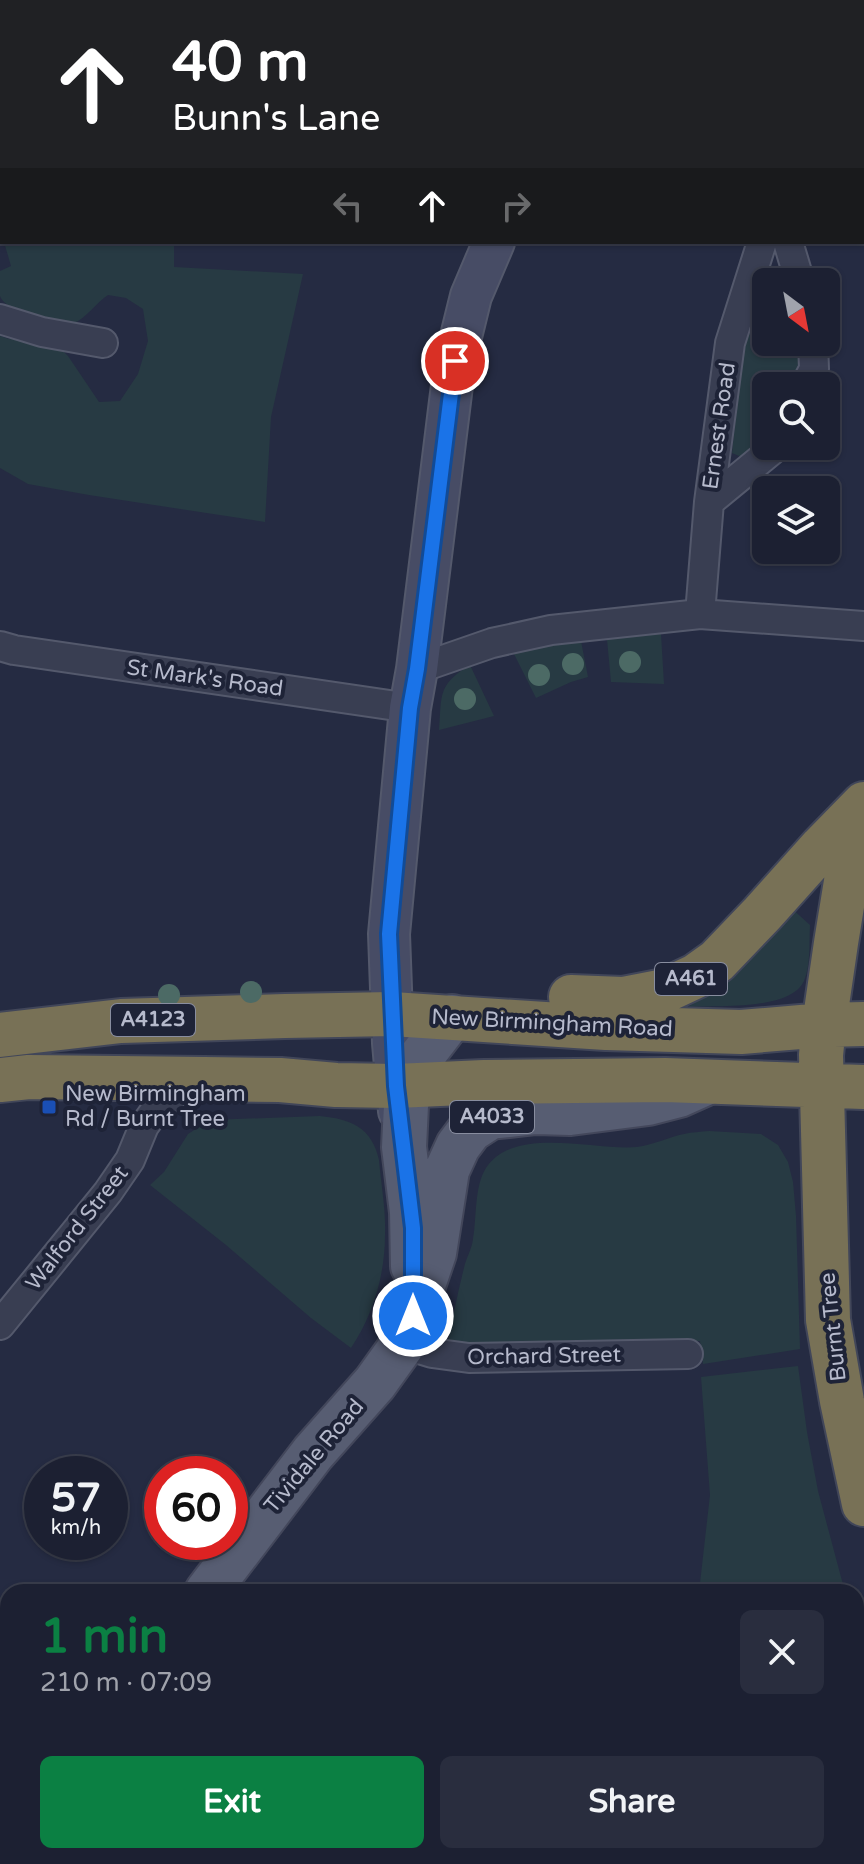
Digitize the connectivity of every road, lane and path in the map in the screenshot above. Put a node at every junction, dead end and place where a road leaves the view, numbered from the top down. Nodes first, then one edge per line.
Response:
1 (493, 244) edge
2 (761, 244) edge
3 (789, 244) edge
4 (796, 268) edge
5 (0, 319) edge
6 (103, 343) dead end
7 (760, 460) edge
8 (709, 502) junction
9 (700, 614) junction
10 (864, 626) edge
11 (0, 646) edge
12 (417, 669) junction
13 (410, 708) junction
14 (864, 804) edge
15 (864, 837) edge
16 (389, 953) junction
17 (306, 1017) junction
18 (452, 1017) junction
19 (0, 1035) edge
20 (850, 1054) edge
21 (401, 1060) junction
22 (101, 1079) junction
23 (204, 1079) junction
24 (0, 1080) edge
25 (719, 1082) junction
26 (336, 1085) junction
27 (144, 1126) junction
28 (404, 1147) junction
29 (826, 1195) junction
30 (0, 1325) edge
31 (408, 1330) junction
32 (688, 1354) dead end
33 (864, 1504) edge
34 (213, 1584) edge

1 - 12 street
2 - 8 street, Ernest Road
3 - 4 street
5 - 6 street
7 - 8 street
8 - 9 street, Ernest Road
9 - 10 street
9 - 12 street
11 - 13 street, St Mark's Road
12 - 13 street
13 - 16 street
14 - 18 highway, A461
15 - 20 highway
16 - 17 street
16 - 18 street
16 - 21 street
17 - 19 highway, New Birmingham Road / A4123
17 - 21 highway, New Birmingham Road / A4123
18 - 20 highway, New Birmingham Road / A4123
18 - 21 highway, New Birmingham Road / A4123
20 - 25 highway, New Birmingham Road / A4123
20 - 29 highway
21 - 25 highway, New Birmingham Road / A4123
21 - 26 highway, New Birmingham Road / A4123
21 - 28 main road
22 - 23 highway, New Birmingham Road / A4123
22 - 24 highway, New Birmingham Road / A4123
22 - 27 street
23 - 26 highway, New Birmingham Road / A4123
23 - 27 street, Walford Street
25 - 29 highway
25 - 31 main road, Tividale Road / A4033
26 - 28 main road
27 - 30 street, Walford Street
28 - 31 main road
29 - 33 highway, Burnt Tree
31 - 32 street, Orchard Street
31 - 34 main road, Tividale Road / A4033

